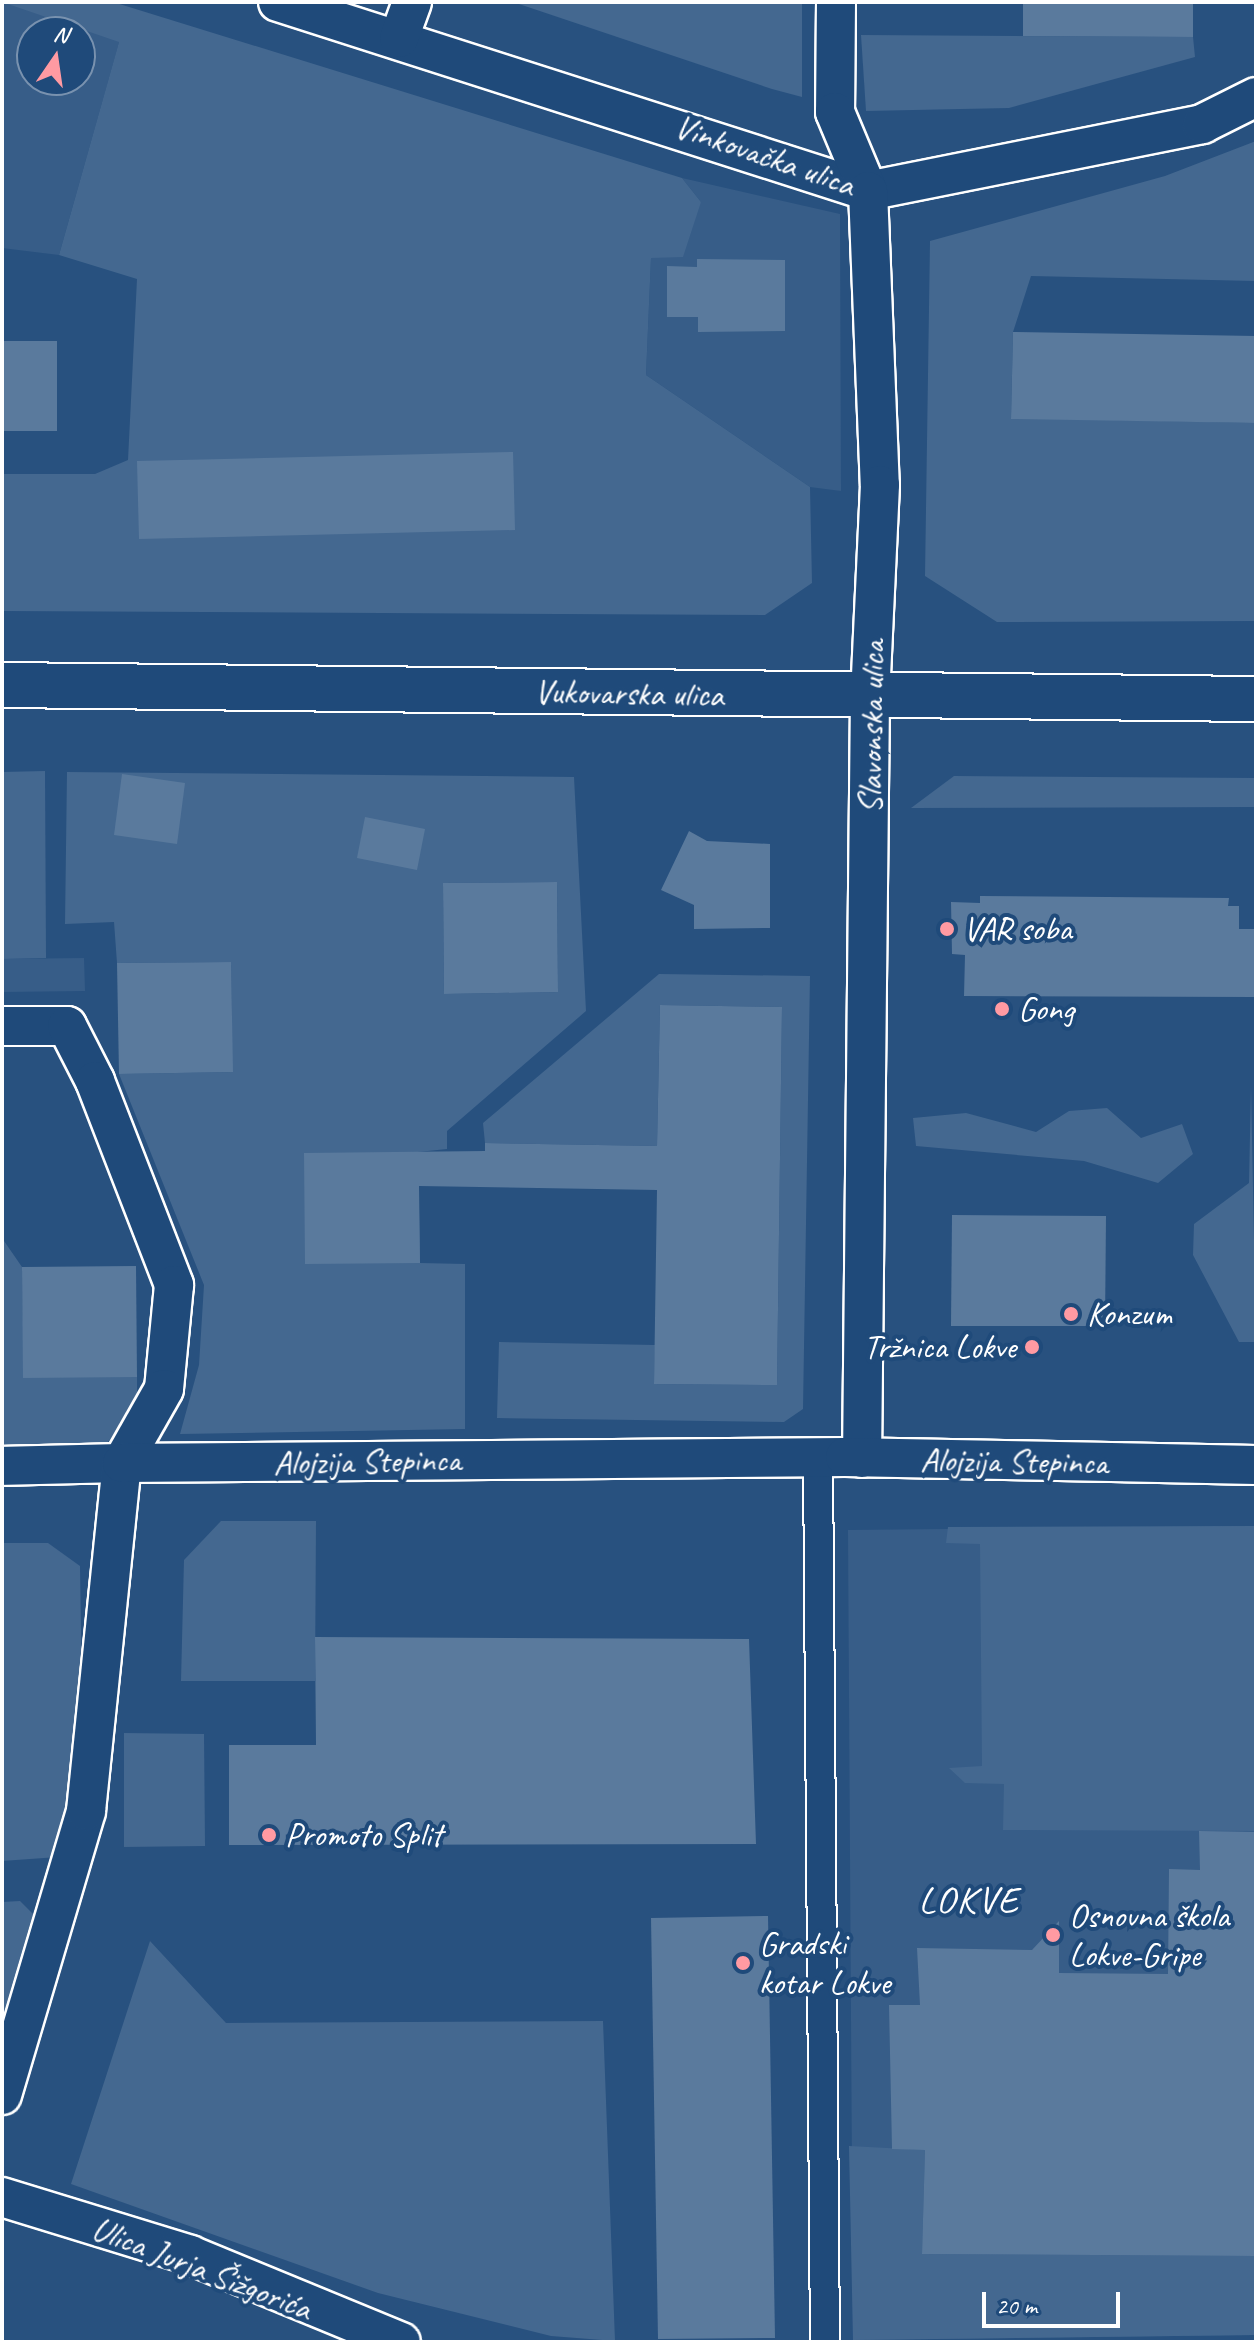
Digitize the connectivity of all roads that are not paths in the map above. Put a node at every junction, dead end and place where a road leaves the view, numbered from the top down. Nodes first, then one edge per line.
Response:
1 (278, 2) edge
2 (412, 2) edge
3 (836, 2) edge
4 (399, 38) junction
5 (1256, 97) edge
6 (868, 191) junction
7 (2, 685) edge
8 (870, 697) junction
9 (1256, 699) edge
10 (2, 1026) edge
11 (818, 1458) junction
12 (862, 1458) junction
13 (122, 1463) junction
14 (1256, 1465) edge
15 (2, 1466) edge
16 (2, 2095) edge
17 (2, 2197) edge
18 (401, 2342) edge
19 (825, 2342) edge

1 - 4 street, Vinkovačka ulica
2 - 4 street
3 - 6 street, Slavonska ulica
4 - 6 street, Vinkovačka ulica
5 - 6 street, Vinkovačka ulica
6 - 8 street, Slavonska ulica
7 - 8 street, Vukovarska ulica
8 - 9 street, Vukovarska ulica
8 - 12 street, Slavonska ulica
10 - 13 street
11 - 12 street, Alojzija Stepinca
11 - 13 street, Alojzija Stepinca
11 - 19 street
12 - 14 street, Alojzija Stepinca
13 - 15 street, Alojzija Stepinca
13 - 16 street
17 - 18 street, Ulica Jurja Šižgorića

